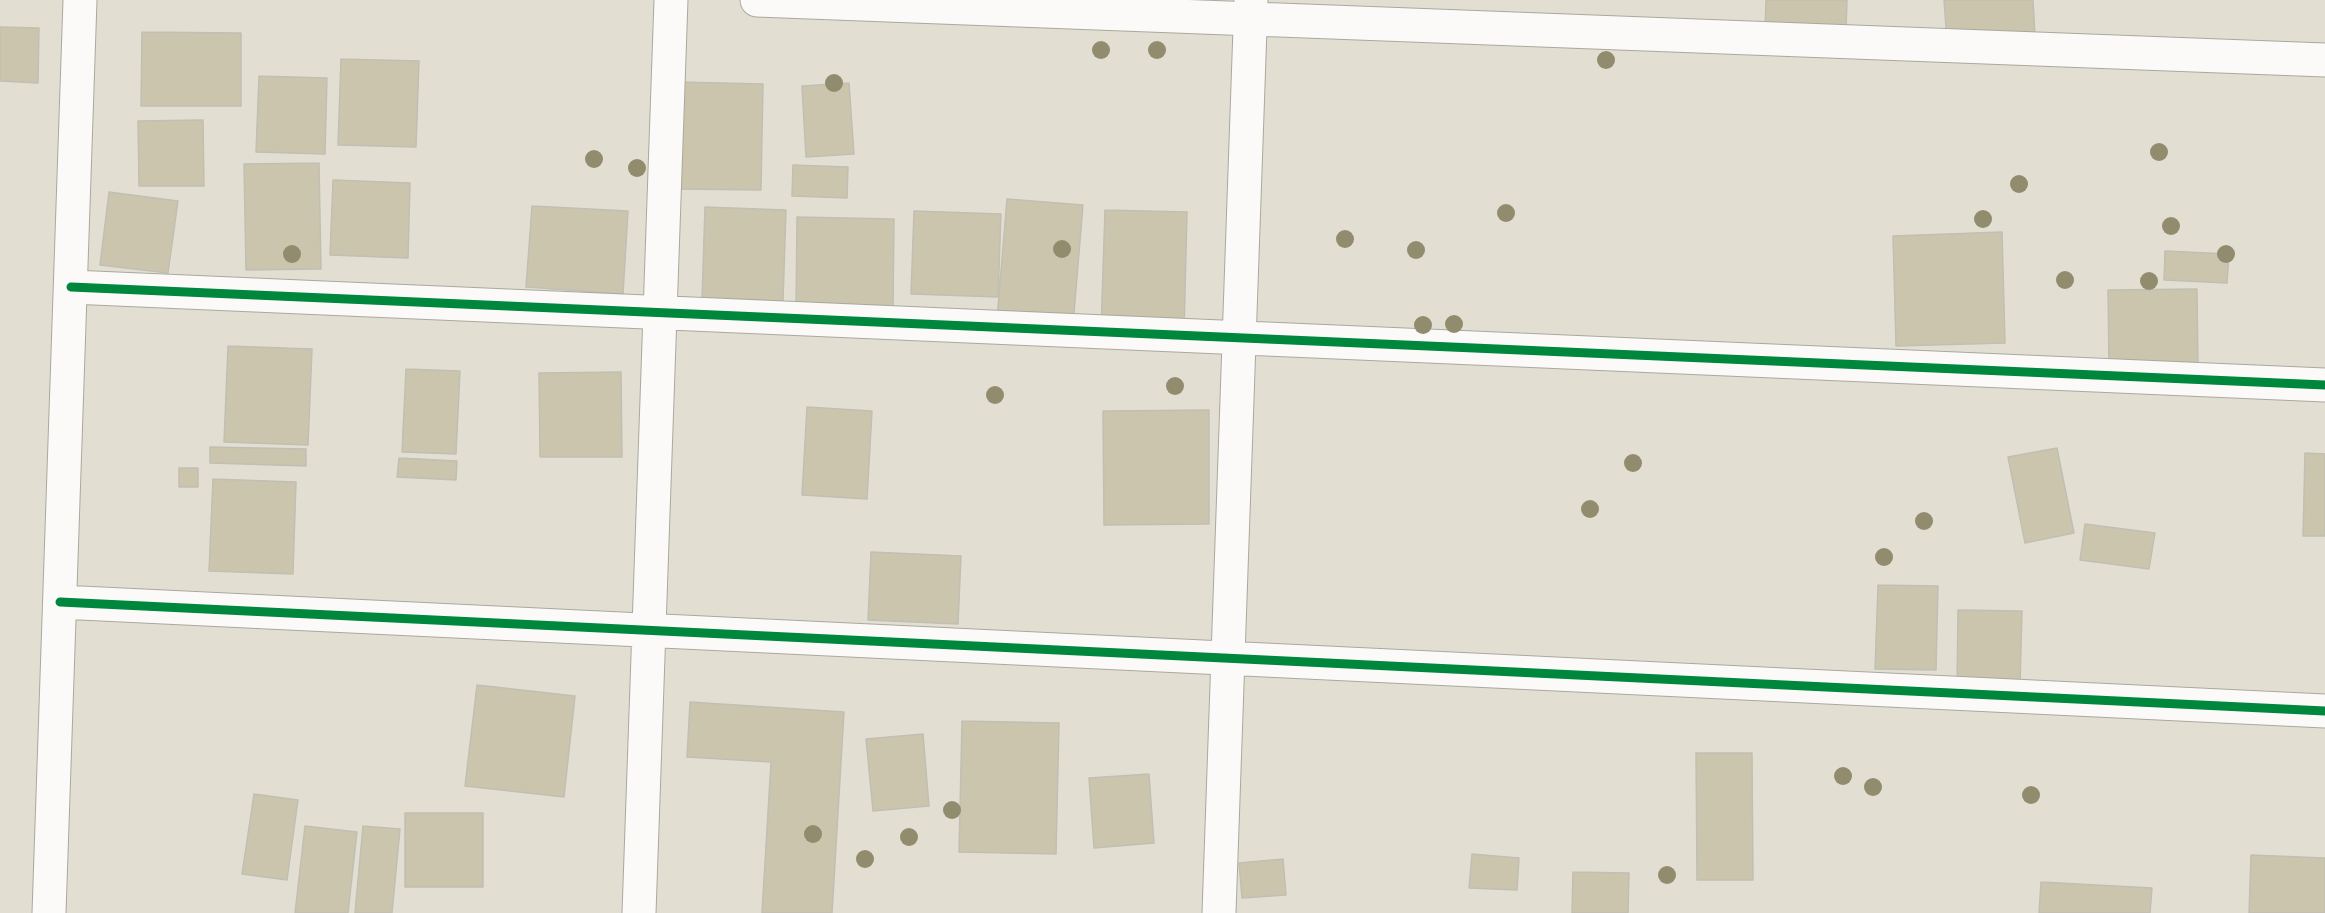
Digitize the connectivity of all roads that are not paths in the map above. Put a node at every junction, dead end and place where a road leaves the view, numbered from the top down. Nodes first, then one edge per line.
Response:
1 (81, 0) edge
2 (671, 0) edge
3 (757, 0) edge
4 (1250, 10) edge
5 (2325, 60) edge
6 (71, 287) junction
7 (660, 313) junction
8 (1239, 338) junction
9 (2325, 385) edge
10 (60, 602) junction
11 (649, 630) junction
12 (1228, 658) junction
13 (2325, 711) edge
14 (49, 913) edge
15 (639, 913) edge
16 (1219, 913) edge

1 - 6 street
2 - 7 street
3 - 4 street
4 - 5 street
4 - 8 street
6 - 7 street
6 - 10 street
7 - 8 street
7 - 11 street
8 - 9 street
8 - 12 street
10 - 11 street
10 - 14 street
11 - 12 street
11 - 15 street
12 - 13 street
12 - 16 street

